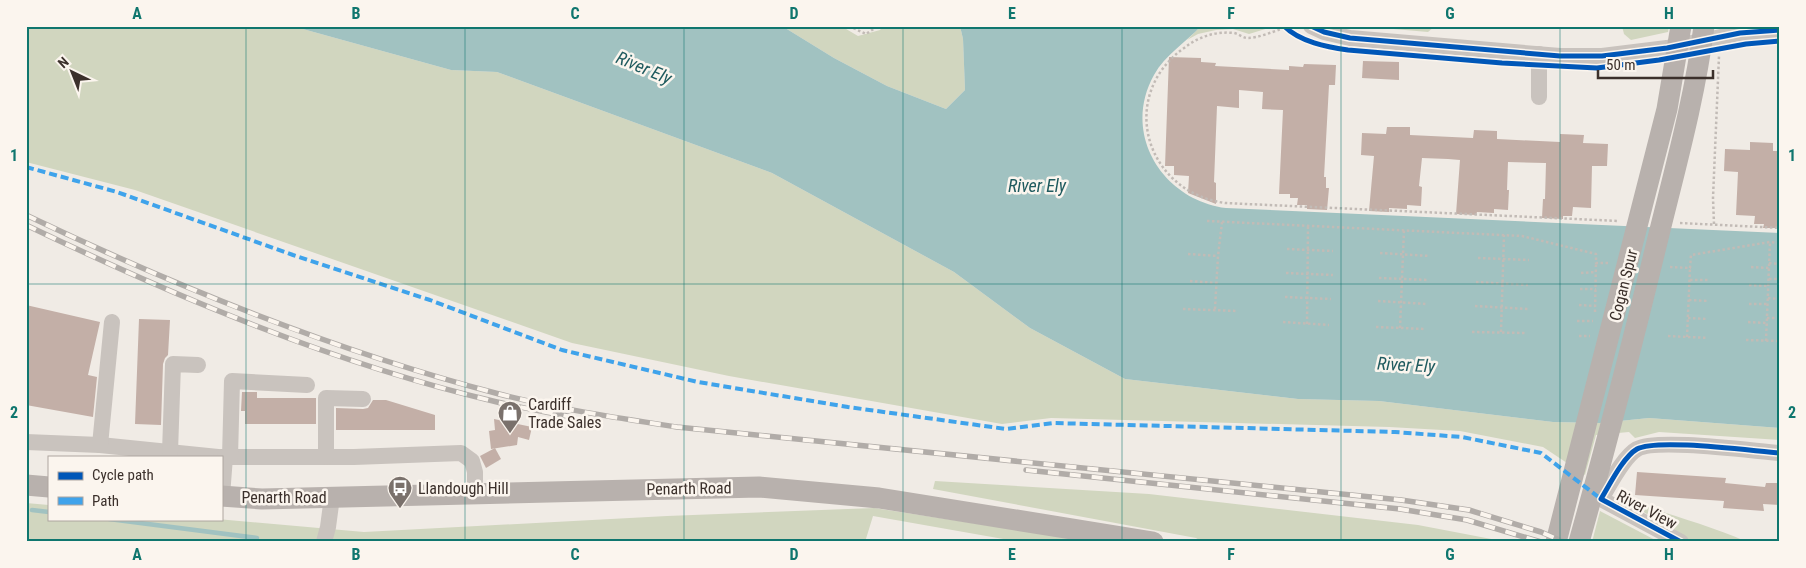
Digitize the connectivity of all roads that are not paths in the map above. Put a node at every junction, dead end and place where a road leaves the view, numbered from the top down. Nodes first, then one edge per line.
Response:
1 (1312, 26) edge
2 (1681, 26) edge
3 (1704, 26) edge
4 (1780, 30) edge
5 (1539, 54) junction
6 (1539, 97) dead end
7 (112, 322) dead end
8 (198, 365) dead end
9 (307, 385) dead end
10 (363, 399) dead end
11 (26, 442) edge
12 (100, 446) junction
13 (170, 452) junction
14 (1780, 453) edge
15 (212, 456) edge
16 (223, 457) edge
17 (326, 457) junction
18 (26, 485) edge
19 (48, 487) edge
20 (475, 494) junction
21 (222, 496) edge
22 (332, 497) junction
23 (324, 542) edge
24 (1153, 542) edge
25 (1556, 542) edge
26 (1580, 542) edge
27 (1681, 542) edge

1 - 5 street
2 - 25 main road, Cogan Spur
3 - 26 main road, Cogan Spur
4 - 5 street
5 - 6 street
7 - 12 street
8 - 13 street
9 - 16 street
10 - 17 street
11 - 12 street
12 - 13 street
13 - 15 street
14 - 27 street, River View
16 - 17 street
16 - 21 street
17 - 20 street
18 - 19 main road
20 - 22 main road, Penarth Road
20 - 24 main road, Penarth Road
21 - 22 main road, Penarth Road
22 - 23 street

